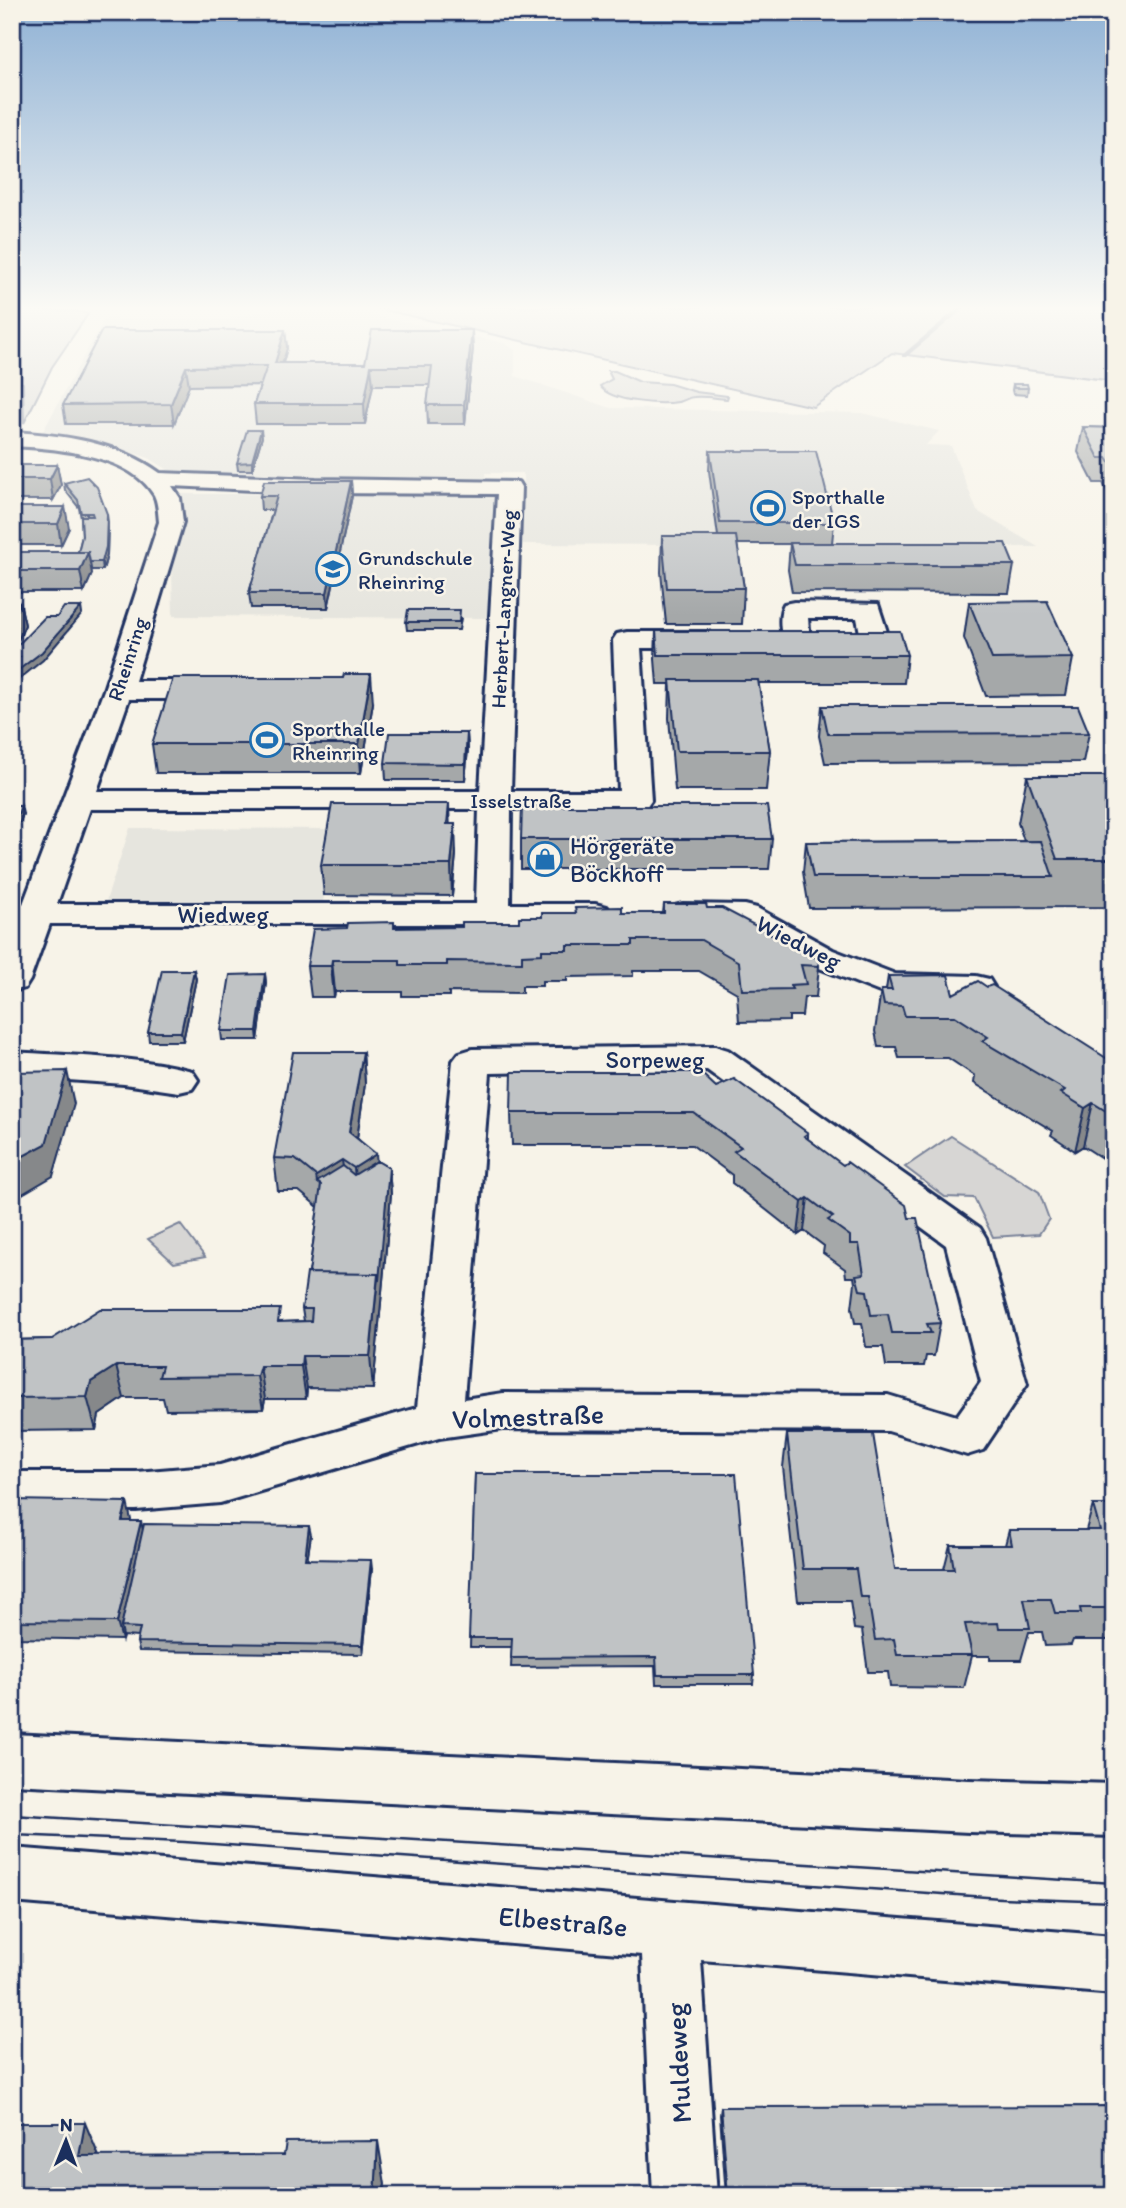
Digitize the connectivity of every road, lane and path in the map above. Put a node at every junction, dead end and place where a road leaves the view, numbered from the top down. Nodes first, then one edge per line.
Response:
1 (12, 439) edge
2 (92, 450) junction
3 (42, 464) edge
4 (155, 480) junction
5 (731, 640) edge
6 (118, 690) junction
7 (253, 690) edge
8 (77, 800) junction
9 (495, 800) junction
10 (24, 914) edge
11 (494, 914) junction
12 (12, 980) edge
13 (976, 986) edge
14 (12, 1064) edge
15 (179, 1080) dead end
16 (439, 1420) junction
17 (967, 1437) joint
18 (12, 1491) edge
19 (12, 1759) edge
20 (1114, 1810) edge
21 (12, 1875) edge
22 (670, 1931) junction
23 (1114, 1965) edge
24 (685, 2196) edge

1 - 2 street
2 - 3 street
2 - 4 street
4 - 6 street, Rheinring
4 - 9 street, Herbert-Langner-Weg
5 - 9 street, Isselstraße
6 - 7 street
6 - 8 street, Rheinring
8 - 9 street, Isselstraße
8 - 10 street, Rheinring
9 - 11 street, Herbert-Langner-Weg
10 - 11 street, Wiedweg
10 - 12 street, Rheinring
11 - 13 street, Wiedweg
14 - 15 street
16 - 17 street, Volmestraße
16 - 17 street, Sorpeweg
16 - 18 street, Volmestraße
19 - 20 street
21 - 22 street, Elbestraße
22 - 23 street, Elbestraße
22 - 24 street, Muldeweg

